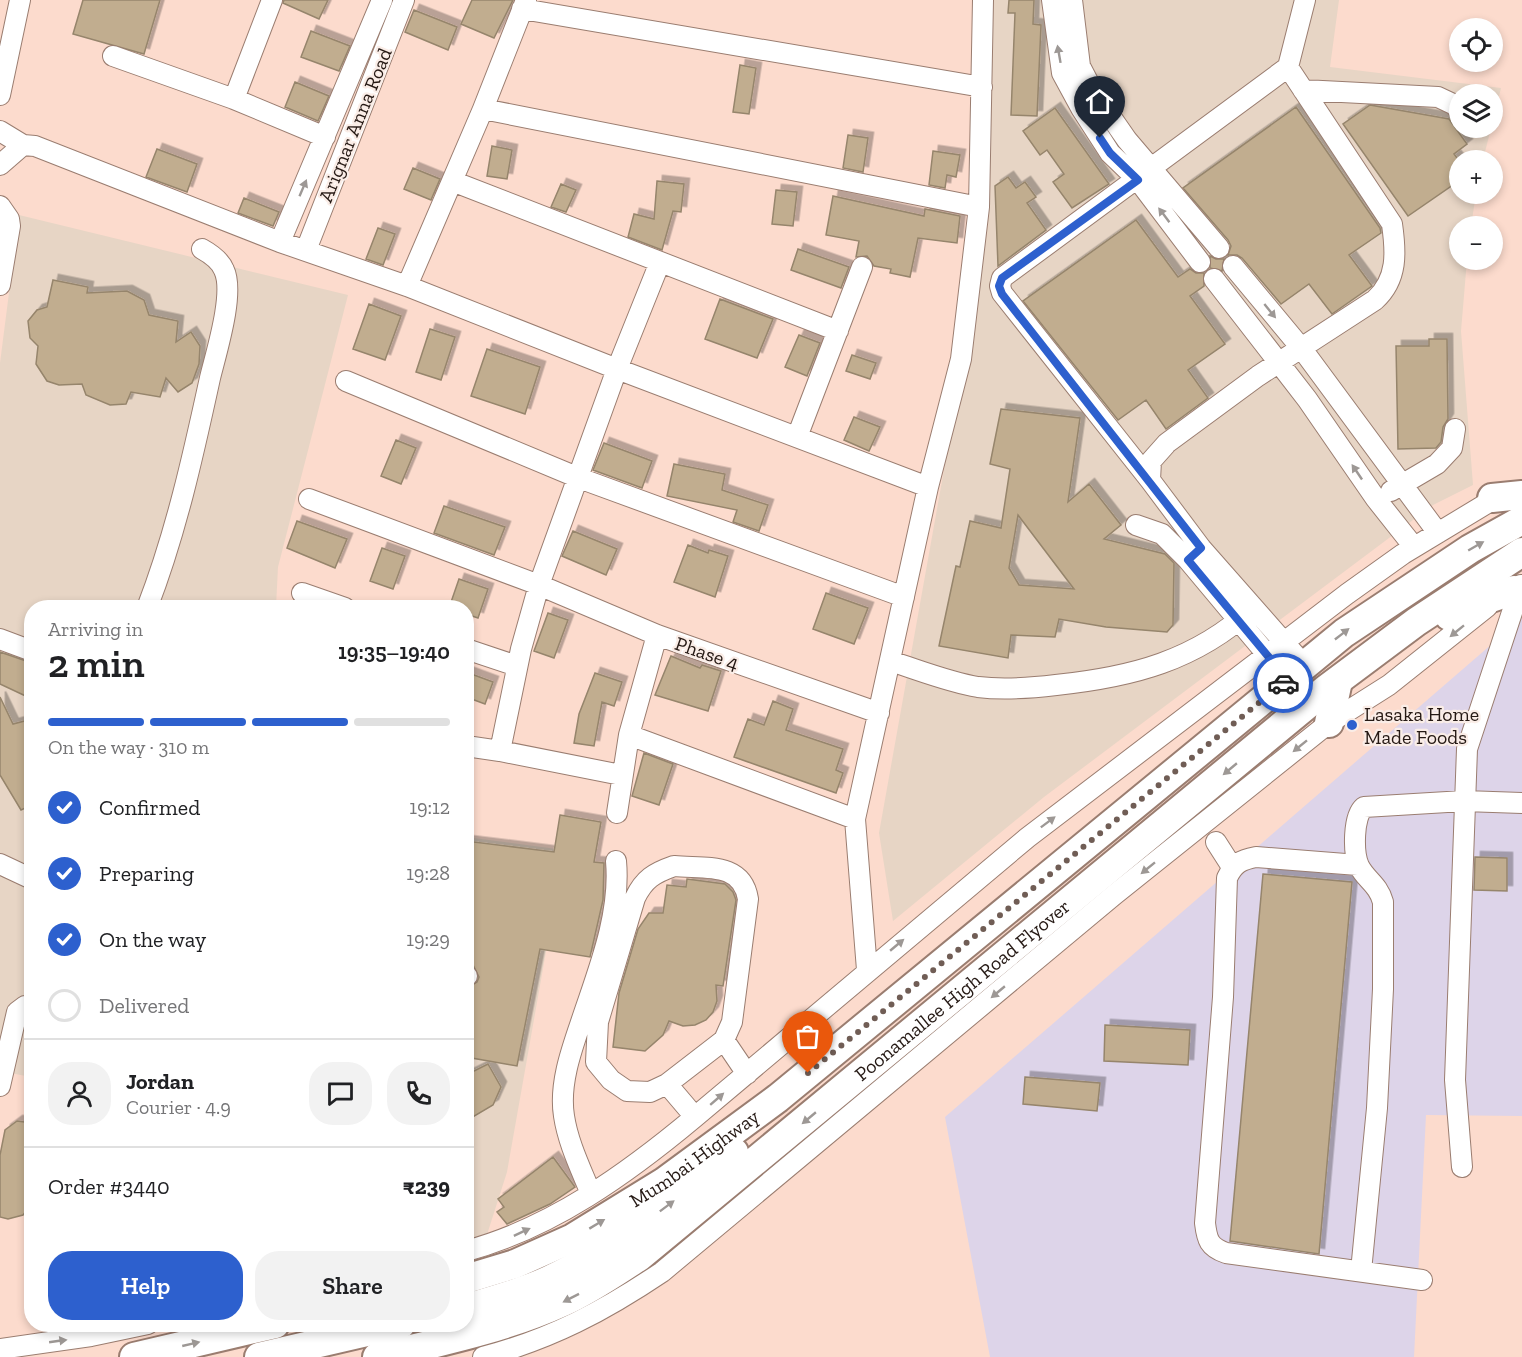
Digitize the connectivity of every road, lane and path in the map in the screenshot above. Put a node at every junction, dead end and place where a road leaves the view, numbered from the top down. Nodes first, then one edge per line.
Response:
1 (20, 0) edge
2 (382, 0) edge
3 (404, 0) edge
4 (983, 0) edge
5 (1052, 0) edge
6 (1072, 0) edge
7 (1305, 0) edge
8 (266, 2) edge
9 (524, 5) edge
10 (3, 55) edge
11 (112, 56) dead end
12 (1288, 67) junction
13 (982, 87) junction
14 (1303, 90) junction
15 (0, 94) edge
16 (234, 99) junction
17 (1449, 102) edge
18 (483, 109) junction
19 (0, 131) edge
20 (325, 137) junction
21 (23, 145) junction
22 (0, 165) edge
23 (1145, 174) junction
24 (452, 181) junction
25 (0, 206) edge
26 (979, 207) junction
27 (279, 242) junction
28 (1219, 248) dead end
29 (202, 249) dead end
30 (306, 249) junction
31 (1200, 261) dead end
32 (660, 262) junction
33 (1233, 266) dead end
34 (862, 267) dead end
35 (1214, 279) dead end
36 (0, 285) edge
37 (407, 286) junction
38 (838, 331) junction
39 (1302, 350) junction
40 (1279, 364) junction
41 (617, 369) junction
42 (346, 381) dead end
43 (1455, 429) dead end
44 (798, 437) junction
45 (579, 478) junction
46 (1150, 480) junction
47 (1400, 485) junction
48 (1522, 485) edge
49 (928, 487) junction
50 (1522, 495) edge
51 (1492, 498) junction
52 (309, 499) dead end
53 (1376, 499) junction
54 (1522, 519) edge
55 (1136, 525) dead end
56 (1438, 533) junction
57 (1409, 541) junction
58 (1522, 552) edge
59 (1194, 554) junction
60 (539, 585) junction
61 (1519, 587) edge
62 (302, 593) dead end
63 (904, 597) junction
64 (150, 600) edge
65 (322, 600) edge
66 (1246, 614) junction
67 (657, 635) junction
68 (0, 639) edge
69 (1382, 647) junction
70 (24, 648) edge
71 (1276, 650) junction
72 (474, 652) edge
73 (890, 661) junction
74 (517, 666) junction
75 (1296, 672) junction
76 (1338, 681) junction
77 (879, 713) junction
78 (1329, 723) junction
79 (629, 735) junction
80 (474, 747) edge
81 (500, 752) junction
82 (623, 774) junction
83 (1464, 801) junction
84 (1522, 803) edge
85 (617, 813) dead end
86 (855, 819) junction
87 (1216, 842) dead end
88 (616, 861) dead end
89 (0, 864) edge
90 (1358, 864) junction
91 (1232, 867) junction
92 (24, 875) edge
93 (867, 970) junction
94 (24, 1007) edge
95 (852, 1036) junction
96 (724, 1040) junction
97 (747, 1074) junction
98 (667, 1084) junction
99 (0, 1086) edge
100 (695, 1118) junction
101 (1462, 1167) dead end
102 (591, 1194) junction
103 (474, 1248) edge
104 (1361, 1271) junction
105 (474, 1277) edge
106 (1422, 1280) dead end
107 (474, 1305) edge
108 (101, 1332) edge
109 (239, 1332) edge
110 (377, 1332) edge
111 (0, 1349) edge
112 (325, 1349) edge
113 (134, 1357) edge
114 (260, 1357) edge
115 (377, 1357) edge
116 (483, 1357) edge

1 - 10 street
2 - 20 street, Arignar Anna Road
3 - 30 street, Arignar Anna Road
4 - 13 street
23 -> 5 street
6 - 23 street
7 - 12 street
8 - 16 street
9 - 13 street
9 - 18 street
10 - 15 street
11 - 16 street
12 - 14 street
12 - 23 street
13 - 26 street
14 - 17 street
14 - 39 street
16 - 20 street
18 - 24 street
18 - 26 street
19 - 21 street
27 -> 20 street, Arignar Anna Road
21 - 22 street
21 - 27 street
23 - 28 street
31 -> 23 street
23 - 46 street
24 - 32 street
24 - 37 street
25 - 36 street
26 - 49 street
27 - 30 street
29 - 64 street
30 - 37 street
32 - 38 street
32 - 41 street
33 -> 39 street
34 - 38 street
35 - 40 street
37 - 41 street
38 - 44 street
39 - 40 street
39 - 47 street
40 - 46 street
53 -> 40 street
41 - 44 street
41 - 45 street
42 - 45 street
43 - 47 street
44 - 49 street
45 - 60 street
45 - 63 street
46 - 59 street
47 - 53 street
47 - 56 street
48 - 51 street
49 - 63 street
50 - 51 highway
51 - 56 street
52 - 60 street, Phase 4
53 - 57 street
75 -> 54 highway, Mumbai Highway
55 - 59 street
56 - 57 street
57 - 71 street
58 - 69 highway
59 - 66 street
60 - 67 street, Phase 4
60 - 74 street
61 - 69 highway
61 -> 78 street
61 - 83 street
62 - 65 street
63 - 73 street
66 - 71 street
66 - 73 street
67 - 77 street, Phase 4
67 - 79 street
68 - 70 street
69 - 76 highway
71 - 75 street
93 -> 71 street
72 - 74 street
73 - 77 street
74 - 81 street
75 - 95 highway, Mumbai Highway
76 - 78 highway
76 -> 115 highway, Poonamallee High Road Flyover
77 - 86 street
78 -> 116 street
79 - 82 street
79 - 86 street
80 - 81 street
81 - 82 street
82 - 85 street
83 - 84 street
83 - 90 street
83 - 101 street
86 - 93 street
87 - 91 street
88 - 102 street
89 - 92 street
90 - 91 street
90 - 104 street
91 - 104 street
93 - 97 street
94 - 99 street
105 -> 95 highway, Mumbai Highway
107 -> 95 highway
96 - 97 street
96 - 98 street
96 - 98 street
100 -> 97 street
98 - 100 street
100 - 102 street
103 -> 102 street
104 - 106 street
111 -> 108 street
113 -> 109 highway
110 - 112 highway
112 - 114 highway

